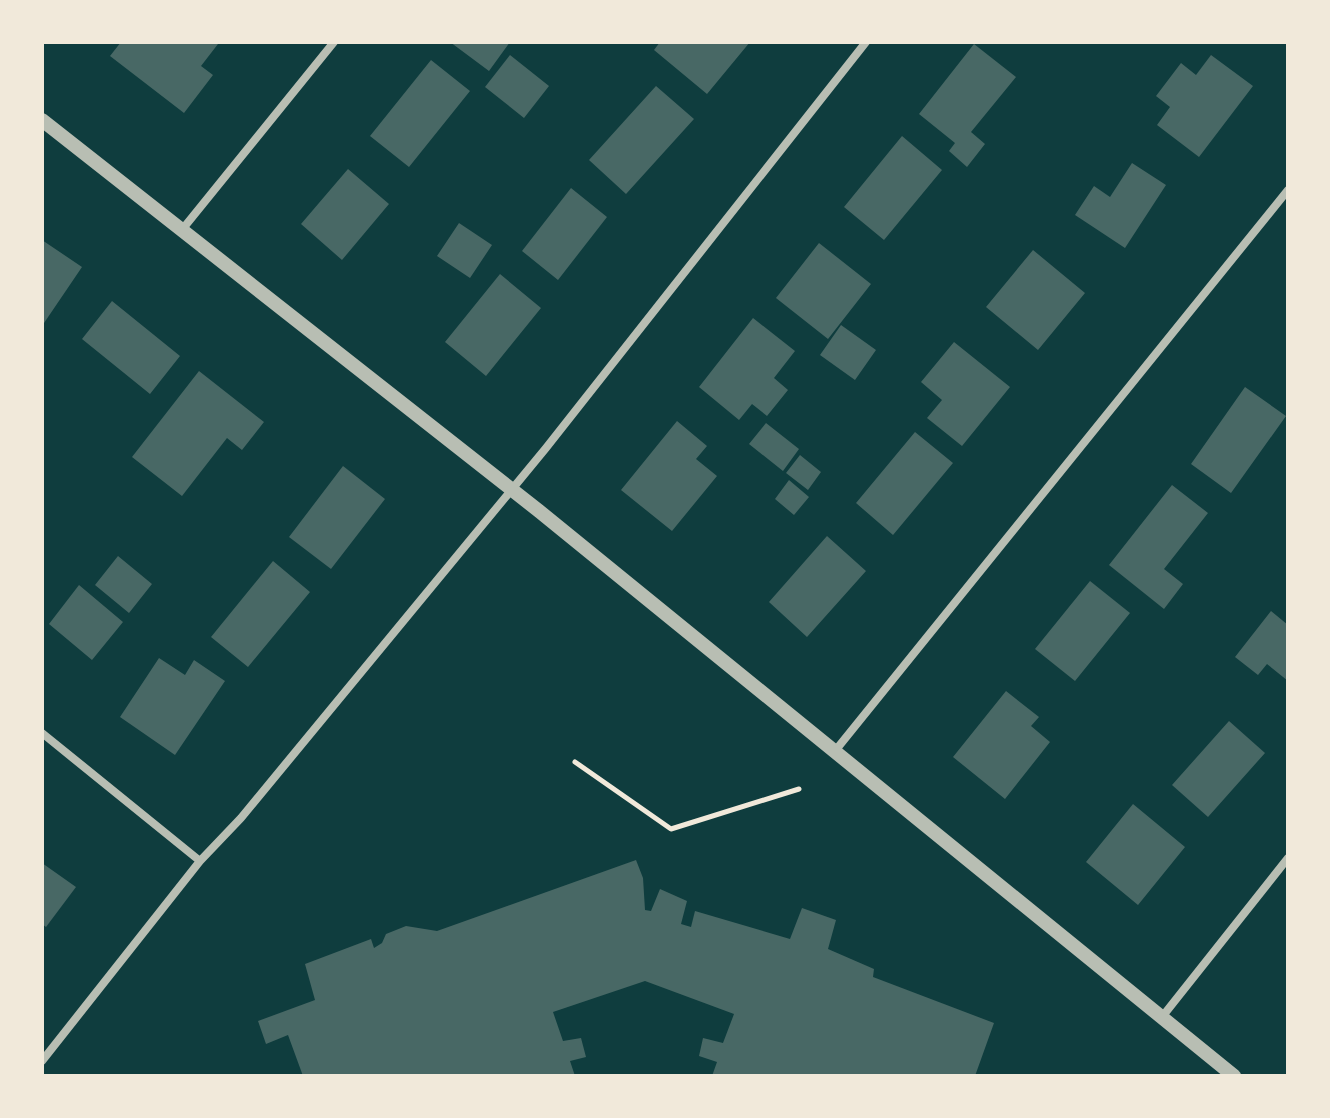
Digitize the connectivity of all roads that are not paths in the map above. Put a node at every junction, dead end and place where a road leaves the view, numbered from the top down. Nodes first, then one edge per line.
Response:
1 (334, 42) edge
2 (866, 42) edge
3 (42, 120) edge
4 (1288, 190) edge
5 (180, 232) junction
6 (512, 489) junction
7 (42, 733) edge
8 (835, 751) junction
9 (1288, 858) edge
10 (200, 861) junction
11 (1162, 1017) junction
12 (42, 1061) edge
13 (1234, 1076) edge

1 - 5 street
2 - 6 street
3 - 5 street
4 - 8 street
5 - 6 street
6 - 8 street
6 - 10 street
7 - 10 street
8 - 11 street
9 - 11 street
10 - 12 street
11 - 13 street

